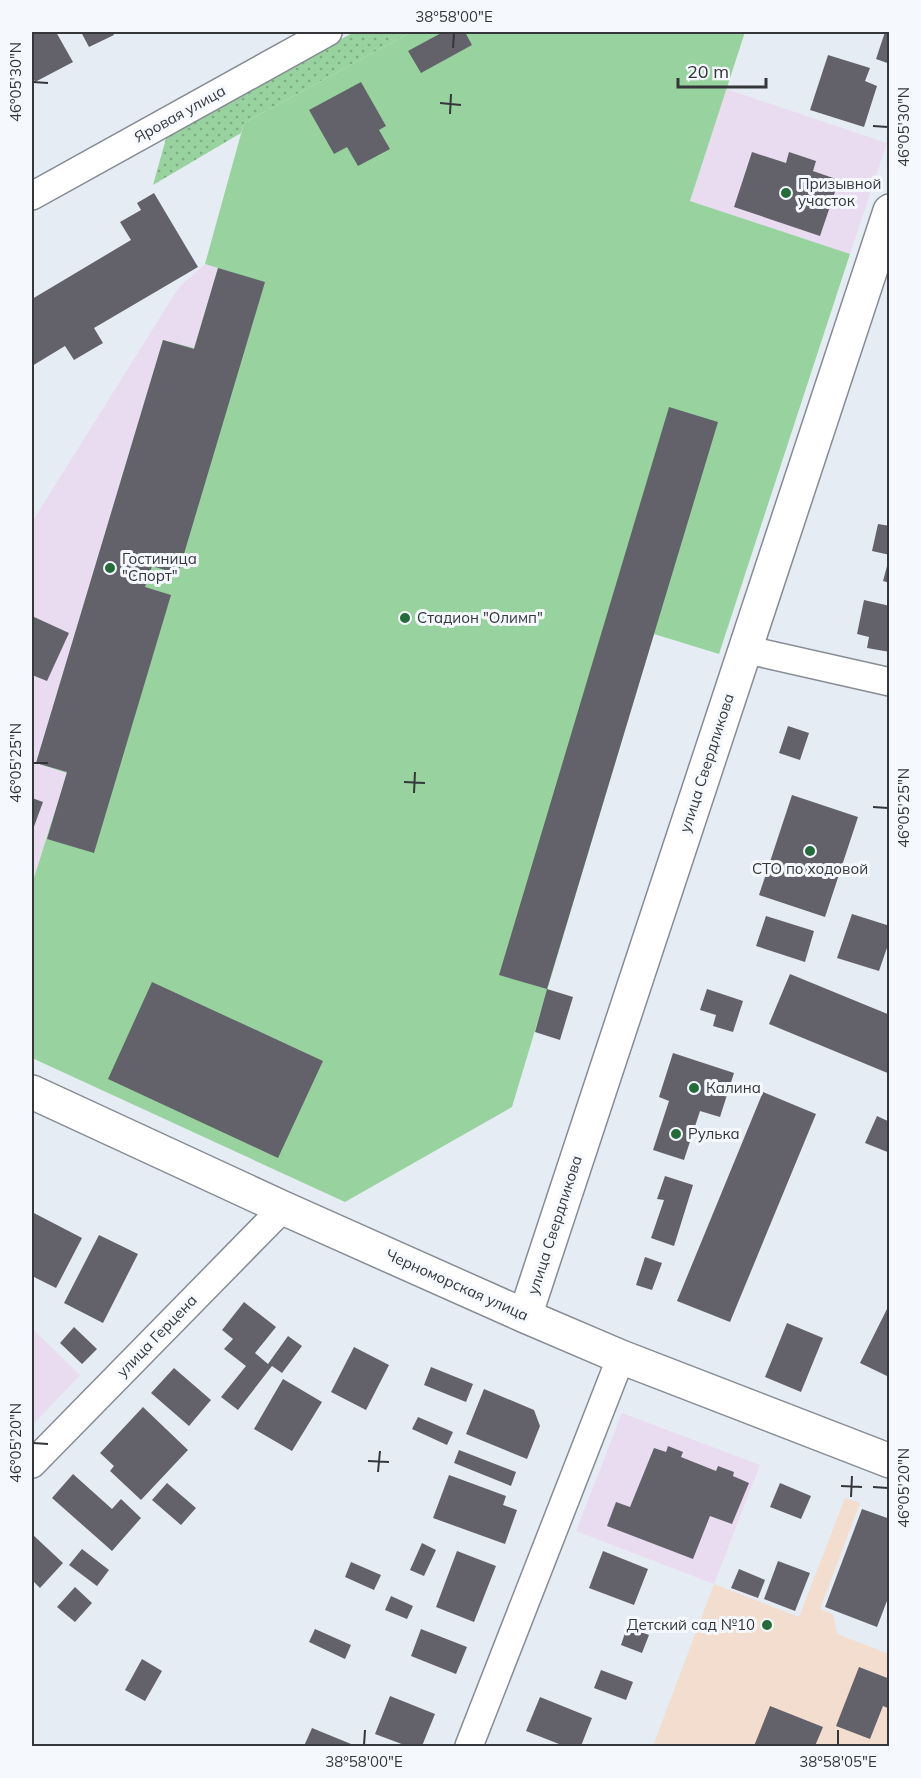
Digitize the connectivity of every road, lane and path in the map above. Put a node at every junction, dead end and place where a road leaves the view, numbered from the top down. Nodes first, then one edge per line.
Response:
1 (328, 32) edge
2 (32, 196) edge
3 (890, 211) edge
4 (744, 649) junction
5 (890, 682) edge
6 (32, 1092) edge
7 (283, 1208) junction
8 (525, 1316) junction
9 (621, 1357) junction
10 (890, 1461) edge
11 (32, 1464) edge
12 (469, 1746) edge

1 - 2 street, Яровая улица
3 - 4 street, улица Свердликова
4 - 5 street
4 - 8 street, улица Свердликова
6 - 7 street, Черноморская улица
7 - 8 street, Черноморская улица
7 - 11 street, улица Герцена
8 - 9 street, Черноморская улица
9 - 10 street, Черноморская улица
9 - 12 street

